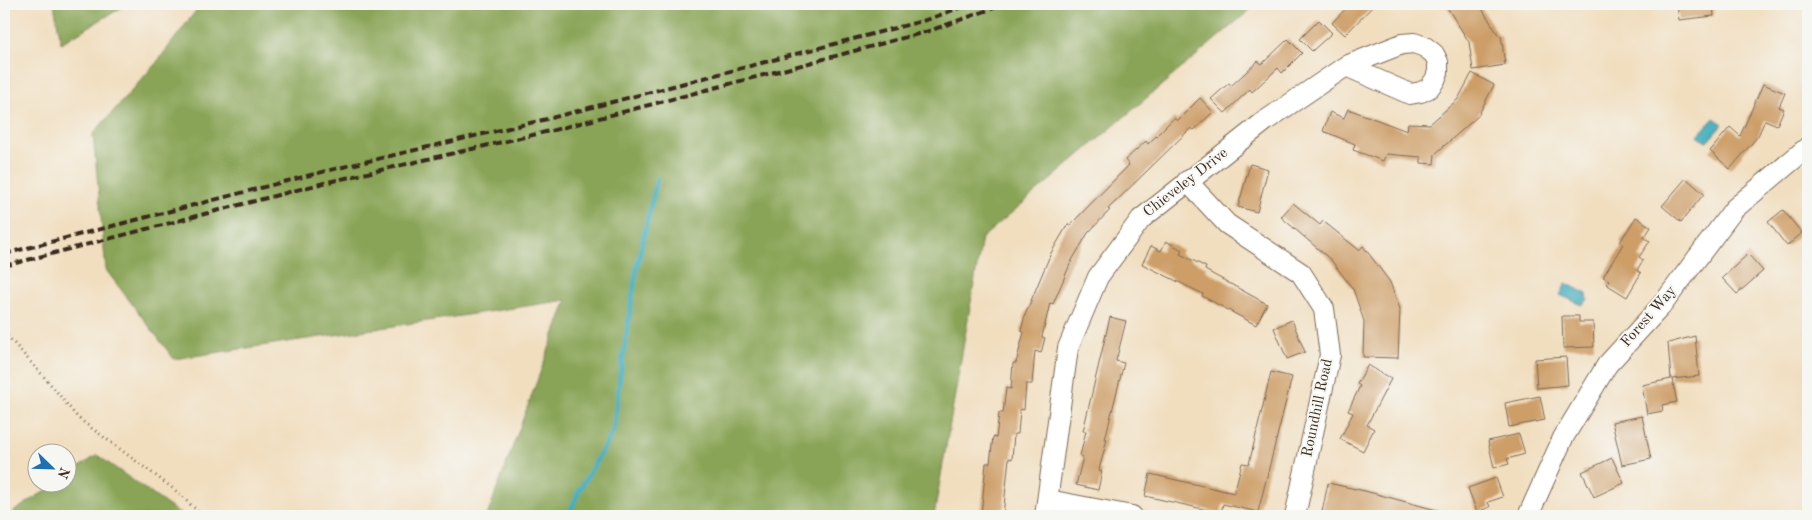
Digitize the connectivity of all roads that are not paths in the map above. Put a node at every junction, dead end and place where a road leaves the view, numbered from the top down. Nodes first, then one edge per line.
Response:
1 (1346, 66) dead end
2 (1807, 152) edge
3 (1187, 181) junction
4 (1047, 508) edge
5 (1132, 516) edge
6 (1295, 516) edge
7 (1528, 516) edge

1 - 3 street, Chieveley Drive
2 - 7 street, Forest Way
3 - 4 street, Chieveley Drive
3 - 6 street, Roundhill Road
4 - 5 street

